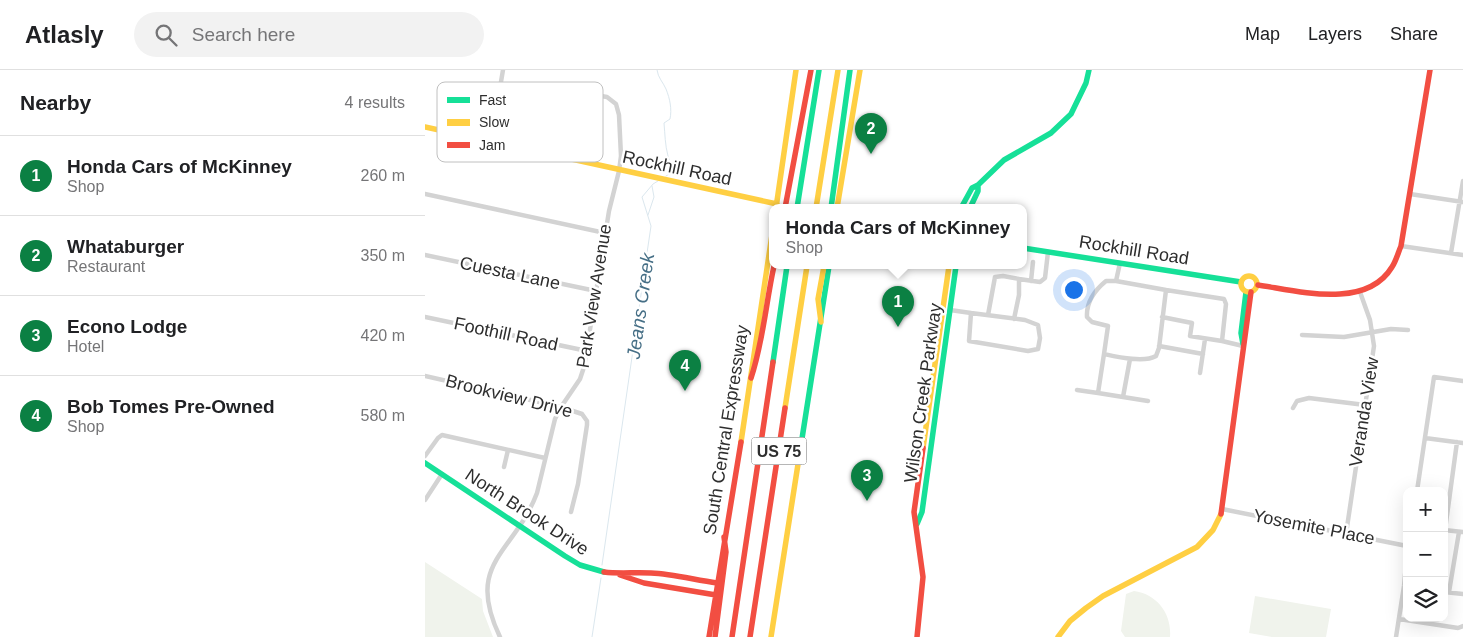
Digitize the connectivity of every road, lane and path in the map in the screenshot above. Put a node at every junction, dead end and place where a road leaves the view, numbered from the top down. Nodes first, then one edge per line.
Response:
1 (796, 70) edge
2 (811, 70) edge
3 (819, 70) edge
4 (838, 70) edge
5 (850, 70) edge
6 (860, 70) edge
7 (1089, 70) edge
8 (1430, 70) edge
9 (603, 96) edge
10 (581, 162) edge
11 (619, 171) junction
12 (1463, 181) edge
13 (978, 185) junction
14 (425, 194) edge
15 (1409, 194) junction
16 (1461, 202) edge
17 (769, 204) edge
18 (777, 204) edge
19 (786, 204) edge
20 (798, 204) edge
21 (817, 204) edge
22 (832, 204) edge
23 (838, 204) edge
24 (963, 204) edge
25 (972, 204) edge
26 (605, 233) junction
27 (1401, 246) junction
28 (1027, 249) edge
29 (1048, 252) junction
30 (1451, 253) junction
31 (425, 255) edge
32 (769, 255) edge
33 (1463, 255) edge
34 (1033, 262) dead end
35 (1120, 263) junction
36 (773, 269) edge
37 (787, 269) edge
38 (807, 269) edge
39 (823, 269) edge
40 (829, 269) edge
41 (949, 269) edge
42 (957, 269) edge
43 (1019, 279) junction
44 (1031, 281) junction
45 (1116, 281) junction
46 (1241, 282) junction
47 (1258, 285) junction
48 (1166, 290) junction
49 (596, 291) junction
50 (1249, 292) junction
51 (1360, 292) junction
52 (950, 310) junction
53 (971, 313) junction
54 (988, 315) junction
55 (425, 317) edge
56 (1162, 318) junction
57 (1014, 319) junction
58 (821, 322) junction
59 (1408, 330) dead end
60 (1373, 333) junction
61 (1302, 335) dead end
62 (1205, 339) junction
63 (1222, 341) junction
64 (1243, 345) junction
65 (1159, 346) junction
66 (587, 351) junction
67 (1104, 354) junction
68 (1203, 354) junction
69 (1130, 359) junction
70 (1200, 372) dead end
71 (425, 376) edge
72 (751, 378) junction
73 (1463, 381) edge
74 (1077, 390) dead end
75 (1098, 393) junction
76 (1123, 397) junction
77 (1148, 401) dead end
78 (1365, 405) junction
79 (561, 407) junction
80 (1293, 408) dead end
81 (1425, 438) junction
82 (1460, 443) edge
83 (508, 450) junction
84 (425, 456) edge
85 (545, 458) junction
86 (425, 463) edge
87 (504, 467) dead end
88 (442, 474) junction
89 (1418, 487) edge
90 (425, 500) edge
91 (1222, 509) junction
92 (571, 512) dead end
93 (1448, 513) edge
94 (917, 524) junction
95 (519, 526) junction
96 (1448, 530) edge
97 (1461, 532) edge
98 (1346, 534) junction
99 (724, 537) junction
100 (1403, 545) edge
101 (618, 574) junction
102 (667, 575) junction
103 (717, 583) junction
104 (666, 586) junction
105 (1448, 588) edge
106 (1448, 592) edge
107 (715, 594) junction
108 (1463, 594) edge
109 (1403, 597) edge
110 (1399, 619) junction
111 (1463, 626) edge
112 (500, 637) edge
113 (709, 637) edge
114 (715, 637) edge
115 (732, 637) edge
116 (750, 637) edge
117 (771, 637) edge
118 (917, 637) edge
119 (1058, 637) edge
120 (1396, 637) edge

1 - 18 main road
2 - 19 main road
3 - 20 main road
4 - 21 main road
5 - 22 main road
6 - 23 main road
7 - 13 main road
8 - 15 main road
9 - 11 street, Park View Avenue
10 - 11 main road, Rockhill Road
11 - 17 main road, Rockhill Road
11 - 26 street, Park View Avenue
12 - 16 street
13 - 24 main road
13 - 25 main road
14 - 26 street
15 - 16 street
15 - 27 main road
16 - 30 street
26 - 49 street, Park View Avenue
27 - 30 street
27 - 51 main road
28 - 29 main road, Rockhill Road
29 - 35 main road, Rockhill Road
29 - 44 street
30 - 33 street
31 - 49 street, Cuesta Lane
32 - 72 main road, South Central Expressway
34 - 44 street
35 - 45 street
35 - 46 main road, Rockhill Road
36 - 72 main road
37 - 115 main road, US 75
38 - 116 main road, US 75
39 - 58 main road
40 - 58 main road
41 - 94 main road, Wilson Creek Parkway
42 - 52 main road, Wilson Creek Parkway
43 - 44 street
43 - 54 street
43 - 57 street
45 - 48 street
45 - 67 street
46 - 47 main road
46 - 50 main road
47 - 50 main road
47 - 51 main road
48 - 56 street
48 - 63 street
49 - 66 street, Park View Avenue
50 - 64 main road
51 - 60 street, Veranda View
52 - 53 street
52 - 94 main road, Wilson Creek Parkway
53 - 54 street
53 - 57 street
54 - 57 street
55 - 66 street, Foothill Road
56 - 62 street
56 - 65 street
58 - 117 main road
59 - 60 street
60 - 61 street
60 - 78 street, Veranda View
62 - 63 street
62 - 68 street
63 - 64 street
64 - 91 main road
65 - 68 street
65 - 69 street
66 - 79 street, Park View Avenue
67 - 69 street
67 - 75 street
68 - 70 street
69 - 76 street
71 - 79 street, Brookview Drive
72 - 99 main road, South Central Expressway
73 - 81 street
74 - 75 street
75 - 76 street
76 - 77 street
78 - 80 street
78 - 98 street, Veranda View
79 - 85 street, Park View Avenue
79 - 92 street, Brookview Drive
81 - 82 street
81 - 89 street
82 - 93 street
83 - 84 street
83 - 85 street
83 - 87 street
85 - 95 street, Park View Avenue
86 - 88 main road, North Brook Drive
88 - 90 street
88 - 95 main road, North Brook Drive
91 - 98 street, Yosemite Place
91 - 119 main road
94 - 118 main road, Wilson Creek Parkway
95 - 101 main road, North Brook Drive
95 - 112 street, Park View Avenue
96 - 97 street
97 - 105 street
98 - 100 street, Yosemite Place
99 - 103 main road, South Central Expressway
99 - 114 main road
101 - 102 main road, North Brook Drive
101 - 104 main road, North Brook Drive
102 - 103 main road, North Brook Drive
102 - 104 main road
103 - 107 main road, South Central Expressway
104 - 107 main road, North Brook Drive
106 - 108 street
107 - 113 main road, South Central Expressway
109 - 110 street
110 - 111 street
110 - 120 street

